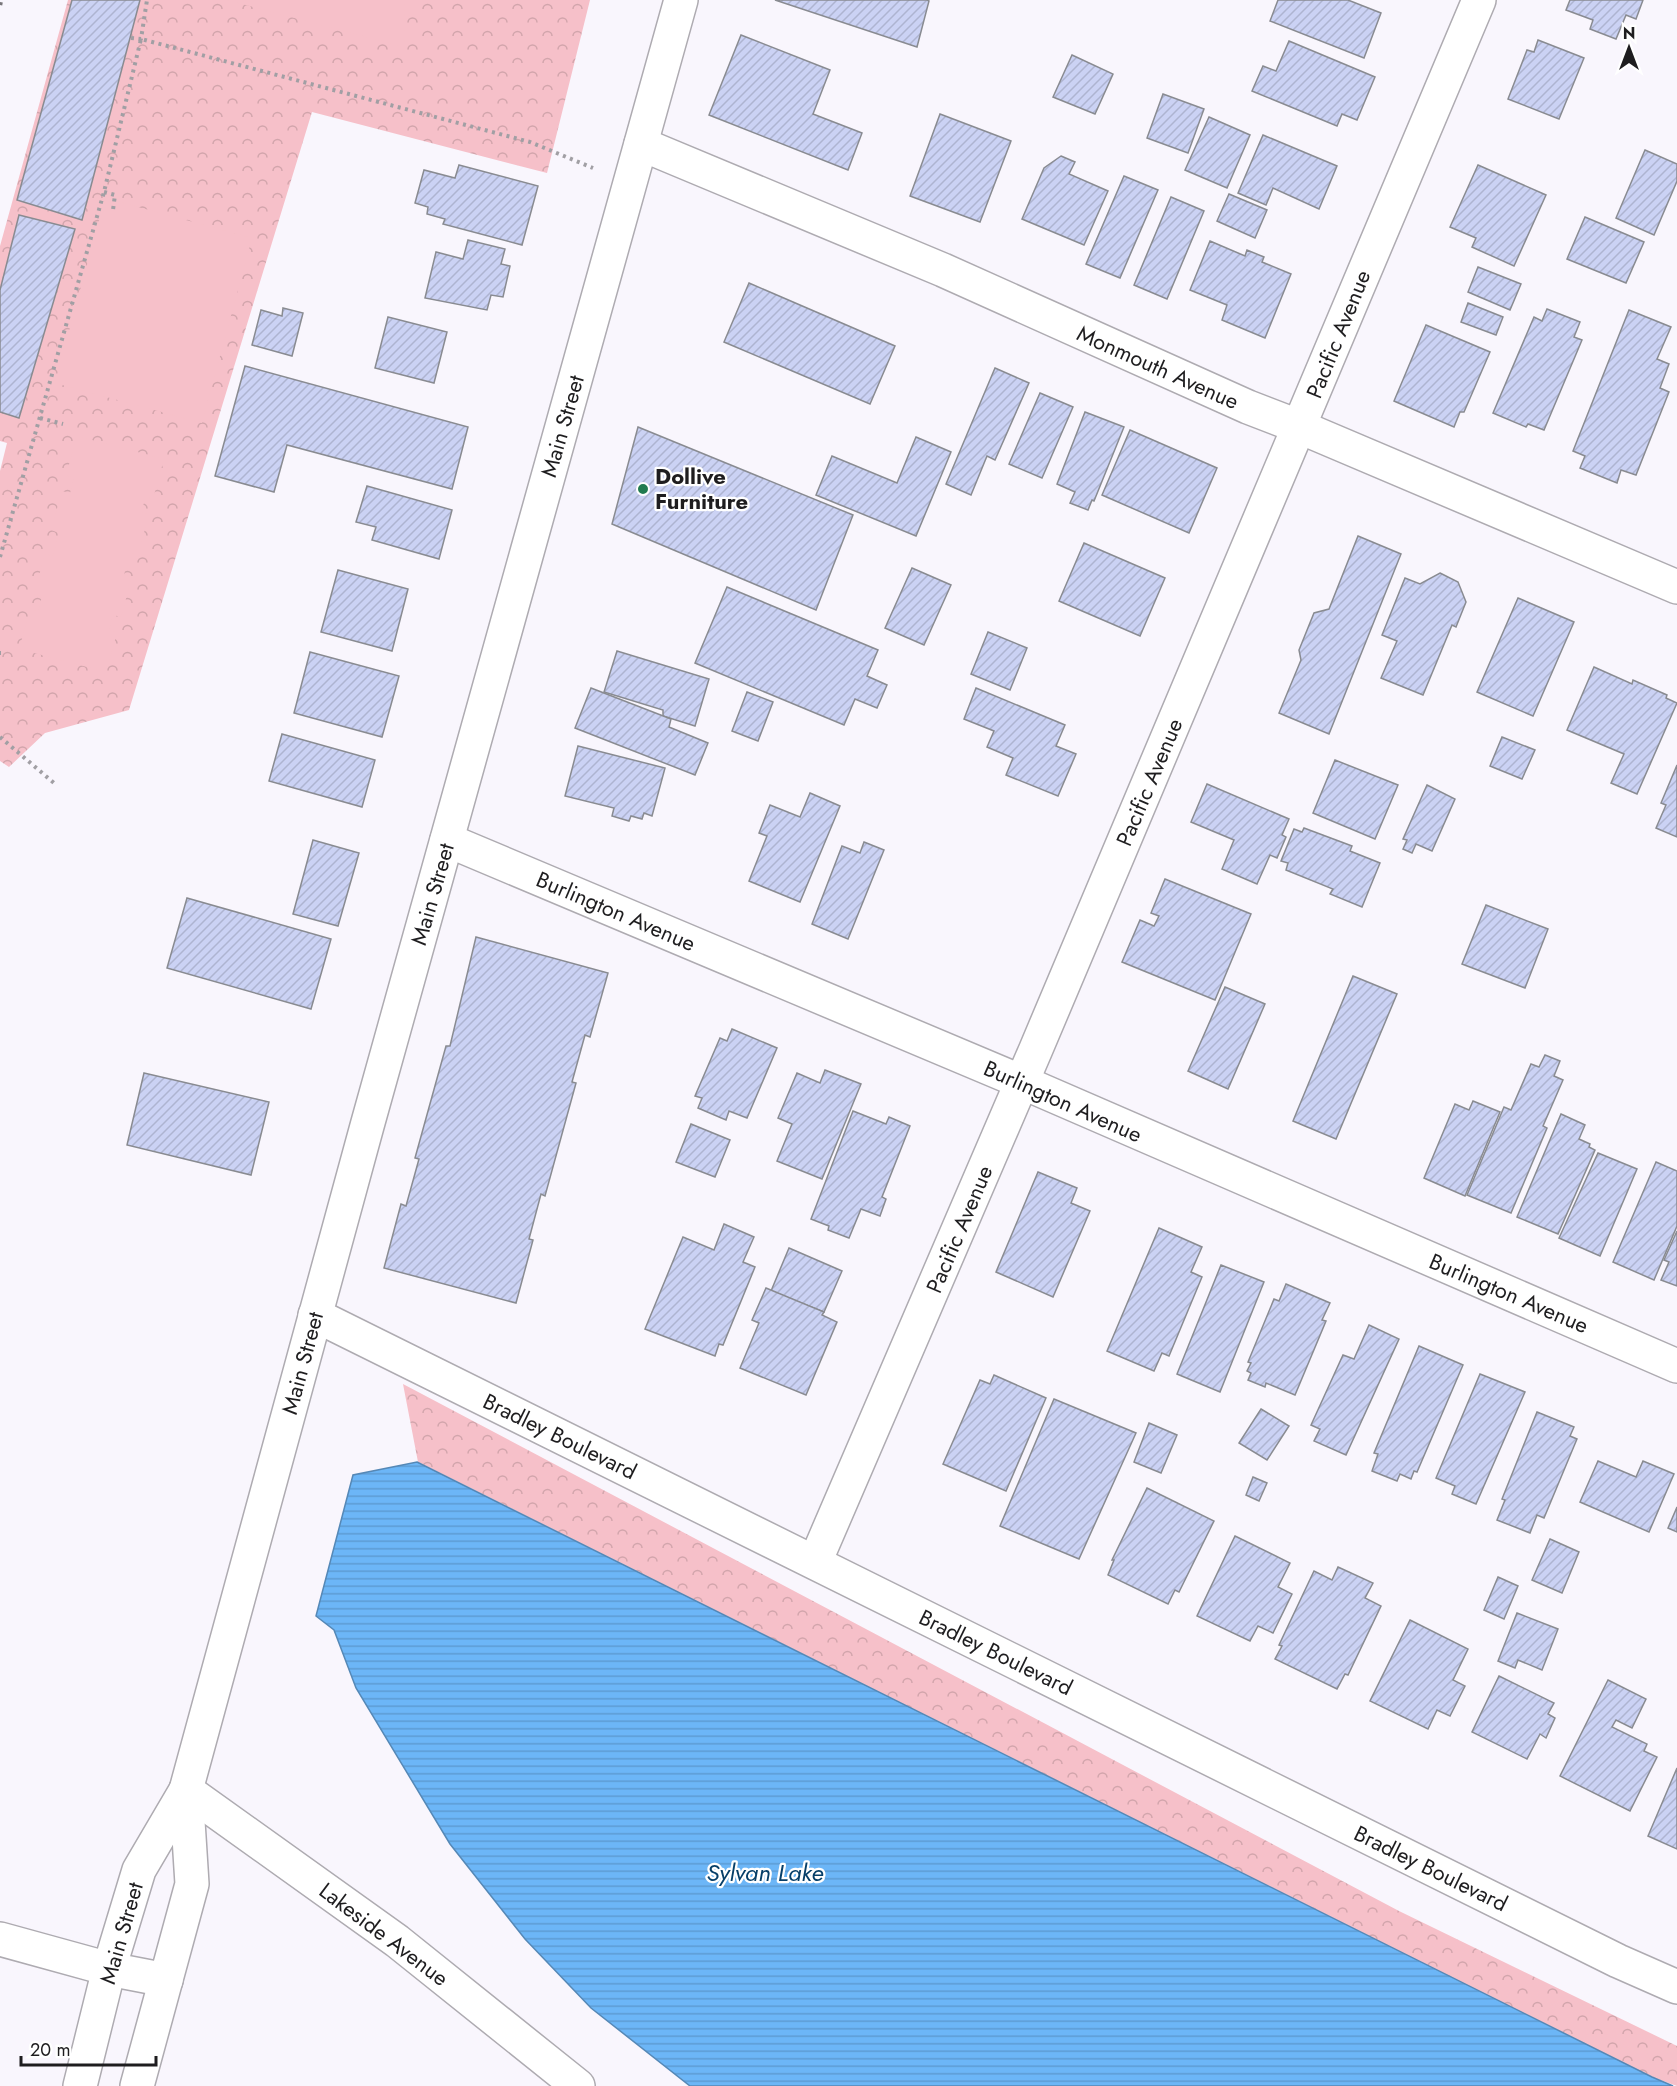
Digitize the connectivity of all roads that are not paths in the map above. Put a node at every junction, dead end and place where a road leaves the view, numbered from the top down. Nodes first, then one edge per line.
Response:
1 (681, 0) edge
2 (1479, 0) edge
3 (641, 144) junction
4 (1300, 427) junction
5 (1677, 587) edge
6 (447, 840) junction
7 (1022, 1082) junction
8 (315, 1315) junction
9 (1677, 1366) edge
10 (815, 1562) junction
11 (186, 1790) junction
12 (0, 1939) edge
13 (109, 1969) junction
14 (165, 1980) junction
15 (1677, 1987) edge
16 (80, 2086) edge
17 (137, 2086) edge
18 (578, 2086) edge

1 - 3 street, Main Street
2 - 4 street, Pacific Avenue
3 - 4 street, Monmouth Avenue
3 - 6 street, Main Street
4 - 5 street, Monmouth Avenue
4 - 7 street, Pacific Avenue
6 - 7 street, Burlington Avenue
6 - 8 street, Main Street
7 - 9 street, Burlington Avenue
7 - 10 street, Pacific Avenue
8 - 10 street, Bradley Boulevard
8 - 11 street, Main Street
10 - 15 street, Bradley Boulevard
11 - 13 street, Main Street
11 - 14 street, Main Street
11 - 18 street, Lakeside Avenue
12 - 13 street
13 - 14 street
13 - 16 street, Main Street
14 - 17 street, Main Street

